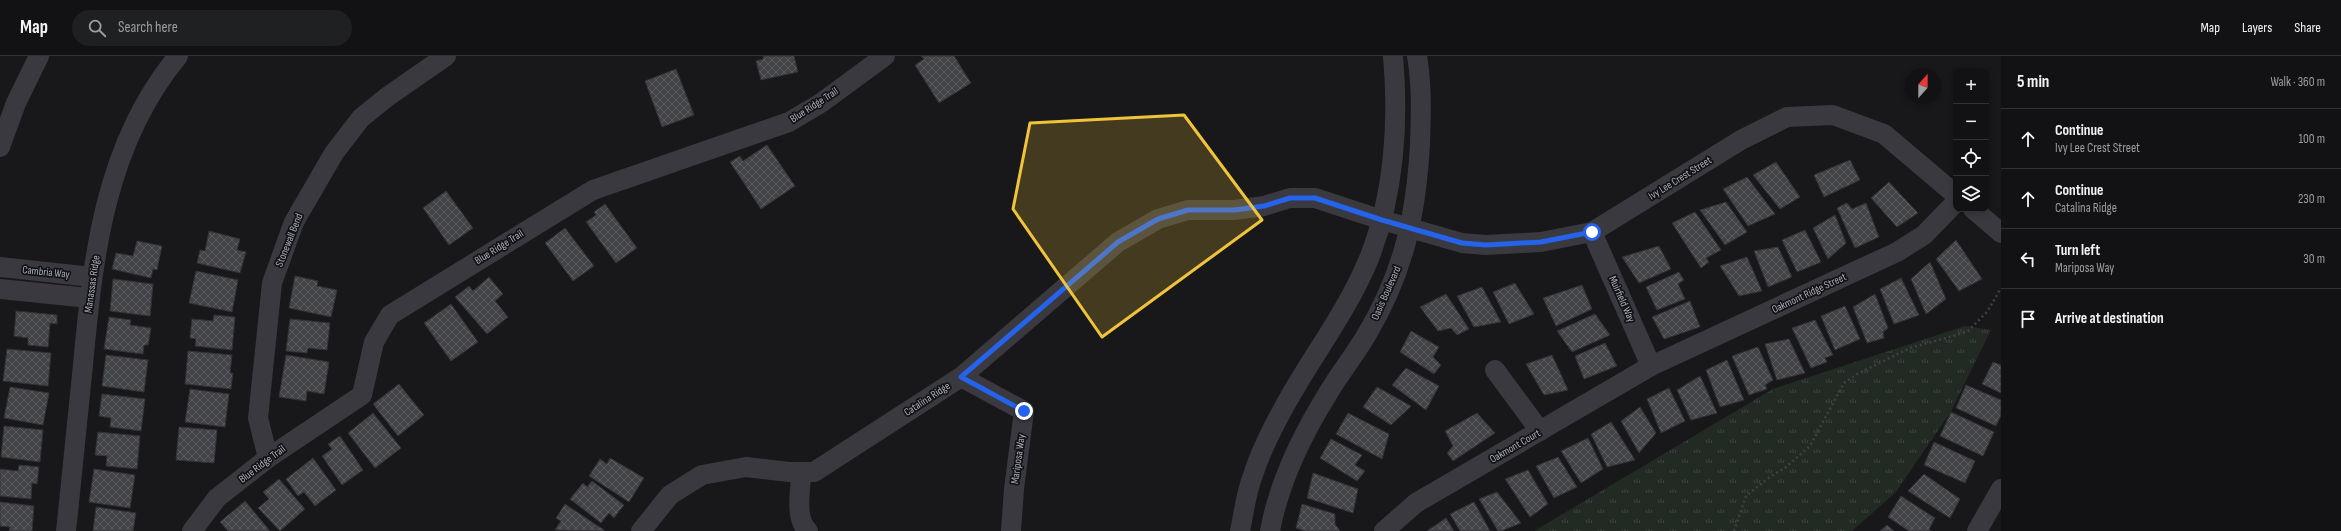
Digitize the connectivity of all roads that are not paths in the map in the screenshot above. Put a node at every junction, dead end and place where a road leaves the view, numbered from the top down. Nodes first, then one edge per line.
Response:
1 (39, 56) edge
2 (178, 56) edge
3 (446, 56) edge
4 (885, 56) edge
5 (1393, 56) edge
6 (1417, 56) edge
7 (0, 146) edge
8 (1953, 192) edge
9 (1953, 205) edge
10 (1976, 212) edge
11 (1382, 220) junction
12 (1410, 229) junction
13 (1592, 232) junction
14 (2001, 233) edge
15 (0, 267) edge
16 (37, 271) junction
17 (92, 277) junction
18 (0, 289) edge
19 (35, 292) junction
20 (89, 298) junction
21 (1651, 366) junction
22 (1495, 370) dead end
23 (961, 377) junction
24 (1540, 431) junction
25 (268, 458) junction
26 (801, 472) junction
27 (2001, 489) edge
28 (66, 531) edge
29 (192, 531) edge
30 (642, 531) edge
31 (808, 531) edge
32 (1011, 531) edge
33 (1240, 531) edge
34 (1270, 531) edge
35 (1384, 531) edge
36 (1977, 531) edge

1 - 7 street
2 - 17 street, Manassas Ridge
3 - 25 street, Stonewall Bend
4 - 25 street, Blue Ridge Trail
5 - 11 street
6 - 12 street, Oasis Boulevard
8 - 13 street, Ivy Lee Crest Street
9 - 21 street, Oakmont Ridge Street
10 - 14 street
11 - 12 street, Ivy Lee Crest Street
11 - 23 street, Catalina Ridge
11 - 33 street
12 - 13 street, Ivy Lee Crest Street
12 - 34 street, Oasis Boulevard
13 - 21 street, Muirfield Way
15 - 16 street, Cambria Way
16 - 17 street, Cambria Way
16 - 19 street
17 - 20 street, Manassas Ridge
18 - 19 street, Cambria Way
19 - 20 street, Cambria Way
20 - 28 street, Manassas Ridge
21 - 24 street, Oakmont Court
22 - 24 street
23 - 26 street, Catalina Ridge
23 - 32 street, Mariposa Way
24 - 35 street, Oakmont Court
25 - 29 street, Blue Ridge Trail
26 - 30 street, Catalina Ridge
26 - 31 street
27 - 36 street

